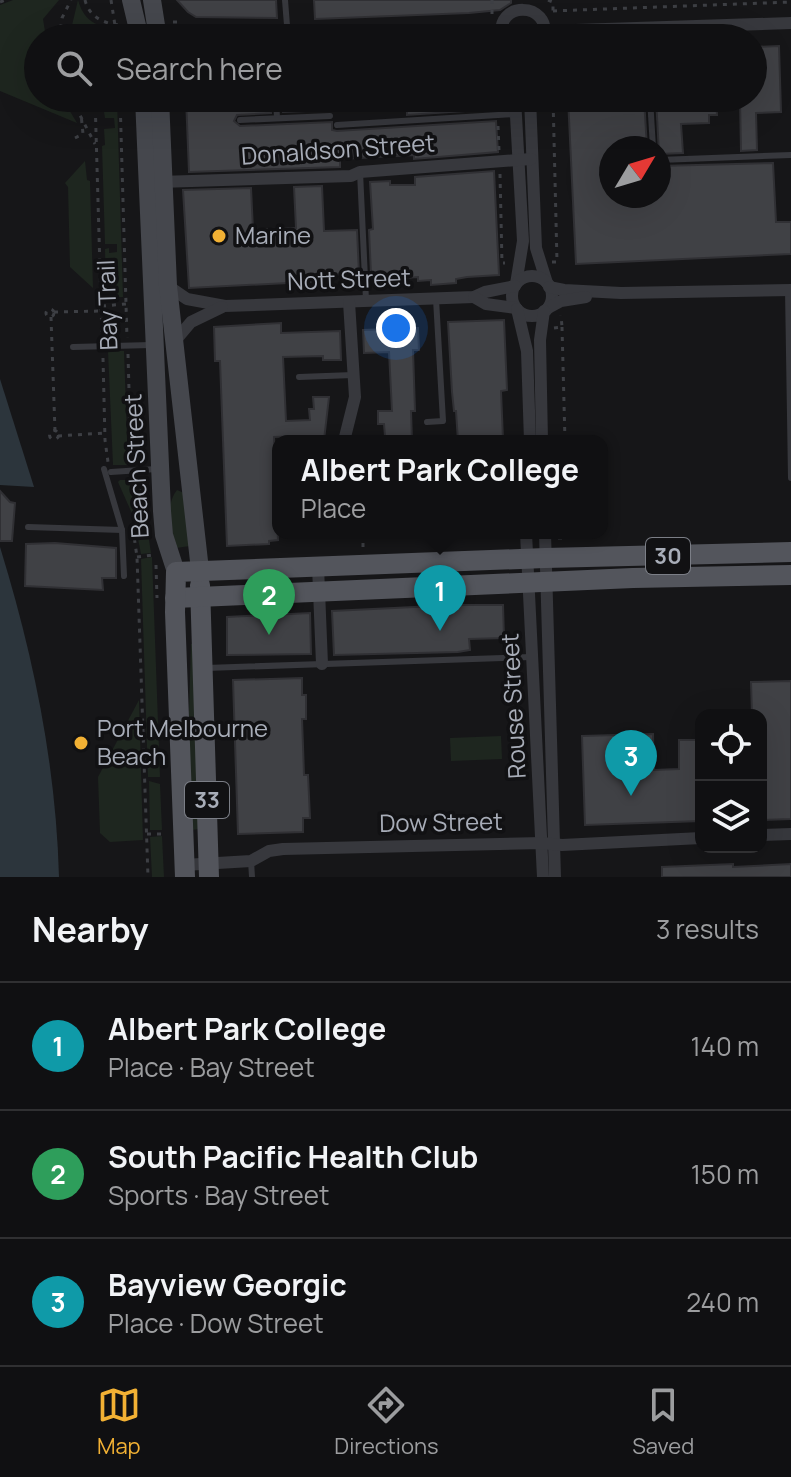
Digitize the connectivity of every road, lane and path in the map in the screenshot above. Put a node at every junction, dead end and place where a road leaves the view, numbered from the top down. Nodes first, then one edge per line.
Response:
1 (5, 0) edge
2 (111, 0) edge
3 (131, 0) edge
4 (152, 0) edge
5 (285, 0) edge
6 (532, 0) edge
7 (69, 1) edge
8 (0, 2) edge
9 (791, 2) edge
10 (510, 6) edge
11 (553, 11) dead end
12 (537, 14) junction
13 (791, 23) edge
14 (60, 24) edge
15 (115, 24) edge
16 (137, 24) edge
17 (156, 24) edge
18 (287, 24) edge
19 (543, 24) edge
20 (767, 25) edge
21 (96, 112) edge
22 (120, 112) edge
23 (146, 112) edge
24 (159, 112) edge
25 (277, 112) edge
26 (529, 112) edge
27 (651, 112) edge
28 (81, 114) joint
29 (516, 114) joint
30 (330, 116) dead end
31 (277, 118) junction
32 (240, 120) dead end
33 (337, 125) dead end
34 (652, 136) edge
35 (75, 138) dead end
36 (98, 151) junction
37 (791, 155) edge
38 (525, 160) junction
39 (671, 160) edge
40 (360, 172) junction
41 (156, 182) junction
42 (515, 285) junction
43 (548, 285) junction
44 (168, 286) junction
45 (789, 290) edge
46 (621, 293) junction
47 (474, 297) junction
48 (436, 299) junction
49 (366, 301) junction
50 (349, 302) junction
51 (126, 304) junction
52 (225, 306) junction
53 (517, 308) junction
54 (102, 309) junction
55 (546, 309) junction
56 (54, 312) junction
57 (51, 317) junction
58 (562, 327) dead end
59 (167, 330) junction
60 (155, 345) junction
61 (128, 346) junction
62 (73, 347) dead end
63 (102, 347) junction
64 (353, 375) junction
65 (299, 377) dead end
66 (427, 422) dead end
67 (55, 431) junction
68 (105, 433) junction
69 (346, 435) edge
70 (530, 435) edge
71 (542, 435) edge
72 (565, 435) edge
73 (58, 436) junction
74 (188, 465) junction
75 (160, 469) junction
76 (108, 470) junction
77 (132, 472) junction
78 (791, 478) edge
79 (147, 503) dead end
80 (130, 518) dead end
81 (28, 527) dead end
82 (122, 530) junction
83 (528, 539) edge
84 (543, 539) edge
85 (154, 546) dead end
86 (791, 552) edge
87 (137, 557) junction
88 (536, 558) junction
89 (318, 566) junction
90 (632, 568) junction
91 (200, 570) junction
92 (176, 572) junction
93 (791, 575) edge
94 (124, 576) dead end
95 (537, 583) junction
96 (319, 593) junction
97 (200, 596) junction
98 (175, 598) junction
99 (534, 657) junction
100 (322, 664) junction
101 (202, 668) junction
102 (791, 834) edge
103 (767, 835) edge
104 (695, 838) edge
105 (548, 844) junction
106 (251, 861) junction
107 (209, 870) edge
108 (184, 871) edge
109 (148, 877) edge
110 (252, 877) edge
111 (543, 877) edge
112 (555, 877) edge

1 - 8 path
2 - 15 path
3 - 16 street
4 - 17 street
5 - 18 lane
6 - 12 street
7 - 14 path
9 - 11 path
10 - 12 street
12 - 19 street
13 - 20 street
21 - 36 path
22 - 51 path, Bay Trail
23 - 41 street, Beach Street
24 - 41 street, Beach Street
25 - 31 lane
26 - 38 street
27 - 34 lane
28 - 35 path
28 - 36 path
29 - 33 lane
29 - 38 street
30 - 31 lane
31 - 32 lane
36 - 54 path
37 - 39 lane
38 - 40 street, Donaldson Street
38 - 42 street
38 - 43 street
40 - 41 street, Donaldson Street
40 - 49 lane
41 - 44 street, Beach Street
41 - 59 street, Beach Street
42 - 43 street
42 - 47 street, Nott Street
42 - 53 street
43 - 46 street
43 - 55 street
44 - 52 street, Nott Street
44 - 59 street, Beach Street
45 - 46 street
45 - 78 lane
46 - 55 street
47 - 48 street, Nott Street
47 - 53 street, Nott Street
48 - 49 street, Nott Street
48 - 66 lane
49 - 50 street, Nott Street
50 - 52 street, Nott Street
50 - 64 street
51 - 54 path
51 - 61 path, Bay Trail
52 - 59 street, Nott Street
53 - 55 street
53 - 70 street
54 - 56 path
54 - 63 path
55 - 71 street
56 - 57 path
56 - 57 path
57 - 67 path
58 - 72 path
59 - 60 street, Beach Street
59 - 74 street, Beach Street
60 - 61 lane
60 - 75 street, Beach Street
61 - 63 lane
61 - 77 path, Bay Trail
62 - 63 lane
63 - 68 path
64 - 65 lane
64 - 69 street
67 - 73 path
67 - 73 path
68 - 73 path
68 - 76 path
74 - 75 street
74 - 91 street, Beach Street
75 - 77 lane
75 - 92 street, Beach Street
76 - 77 lane
76 - 82 lane
77 - 79 path, Bay Trail
80 - 87 path
81 - 82 lane
82 - 94 lane
83 - 88 street, Rouse Street
84 - 88 street, Rouse Street
85 - 87 path
86 - 90 main road, 30
87 - 109 path
88 - 89 main road, 30
88 - 90 main road, 30
88 - 95 street, Rouse Street
89 - 91 main road, 30
89 - 96 street
90 - 93 main road, 30
90 - 95 main road, 30
91 - 92 main road, 30
91 - 97 main road, Beach Street / 33
92 - 98 main road, Beach Street / 33
95 - 96 main road, 30
95 - 99 street, Rouse Street
95 - 105 street, Rouse Street
96 - 97 main road, 30
96 - 100 street
97 - 98 main road, 30
97 - 101 main road, Beach Street / 33
98 - 108 main road, Beach Street / 33
99 - 100 lane
99 - 105 street, Rouse Street
100 - 101 lane
101 - 107 main road, Beach Street / 33
102 - 103 street
104 - 105 street, Dow Street
105 - 106 street, Dow Street
105 - 111 street, Rouse Street
105 - 112 street, Rouse Street
106 - 107 street, Dow Street
106 - 110 lane
107 - 108 street, Dow Street

